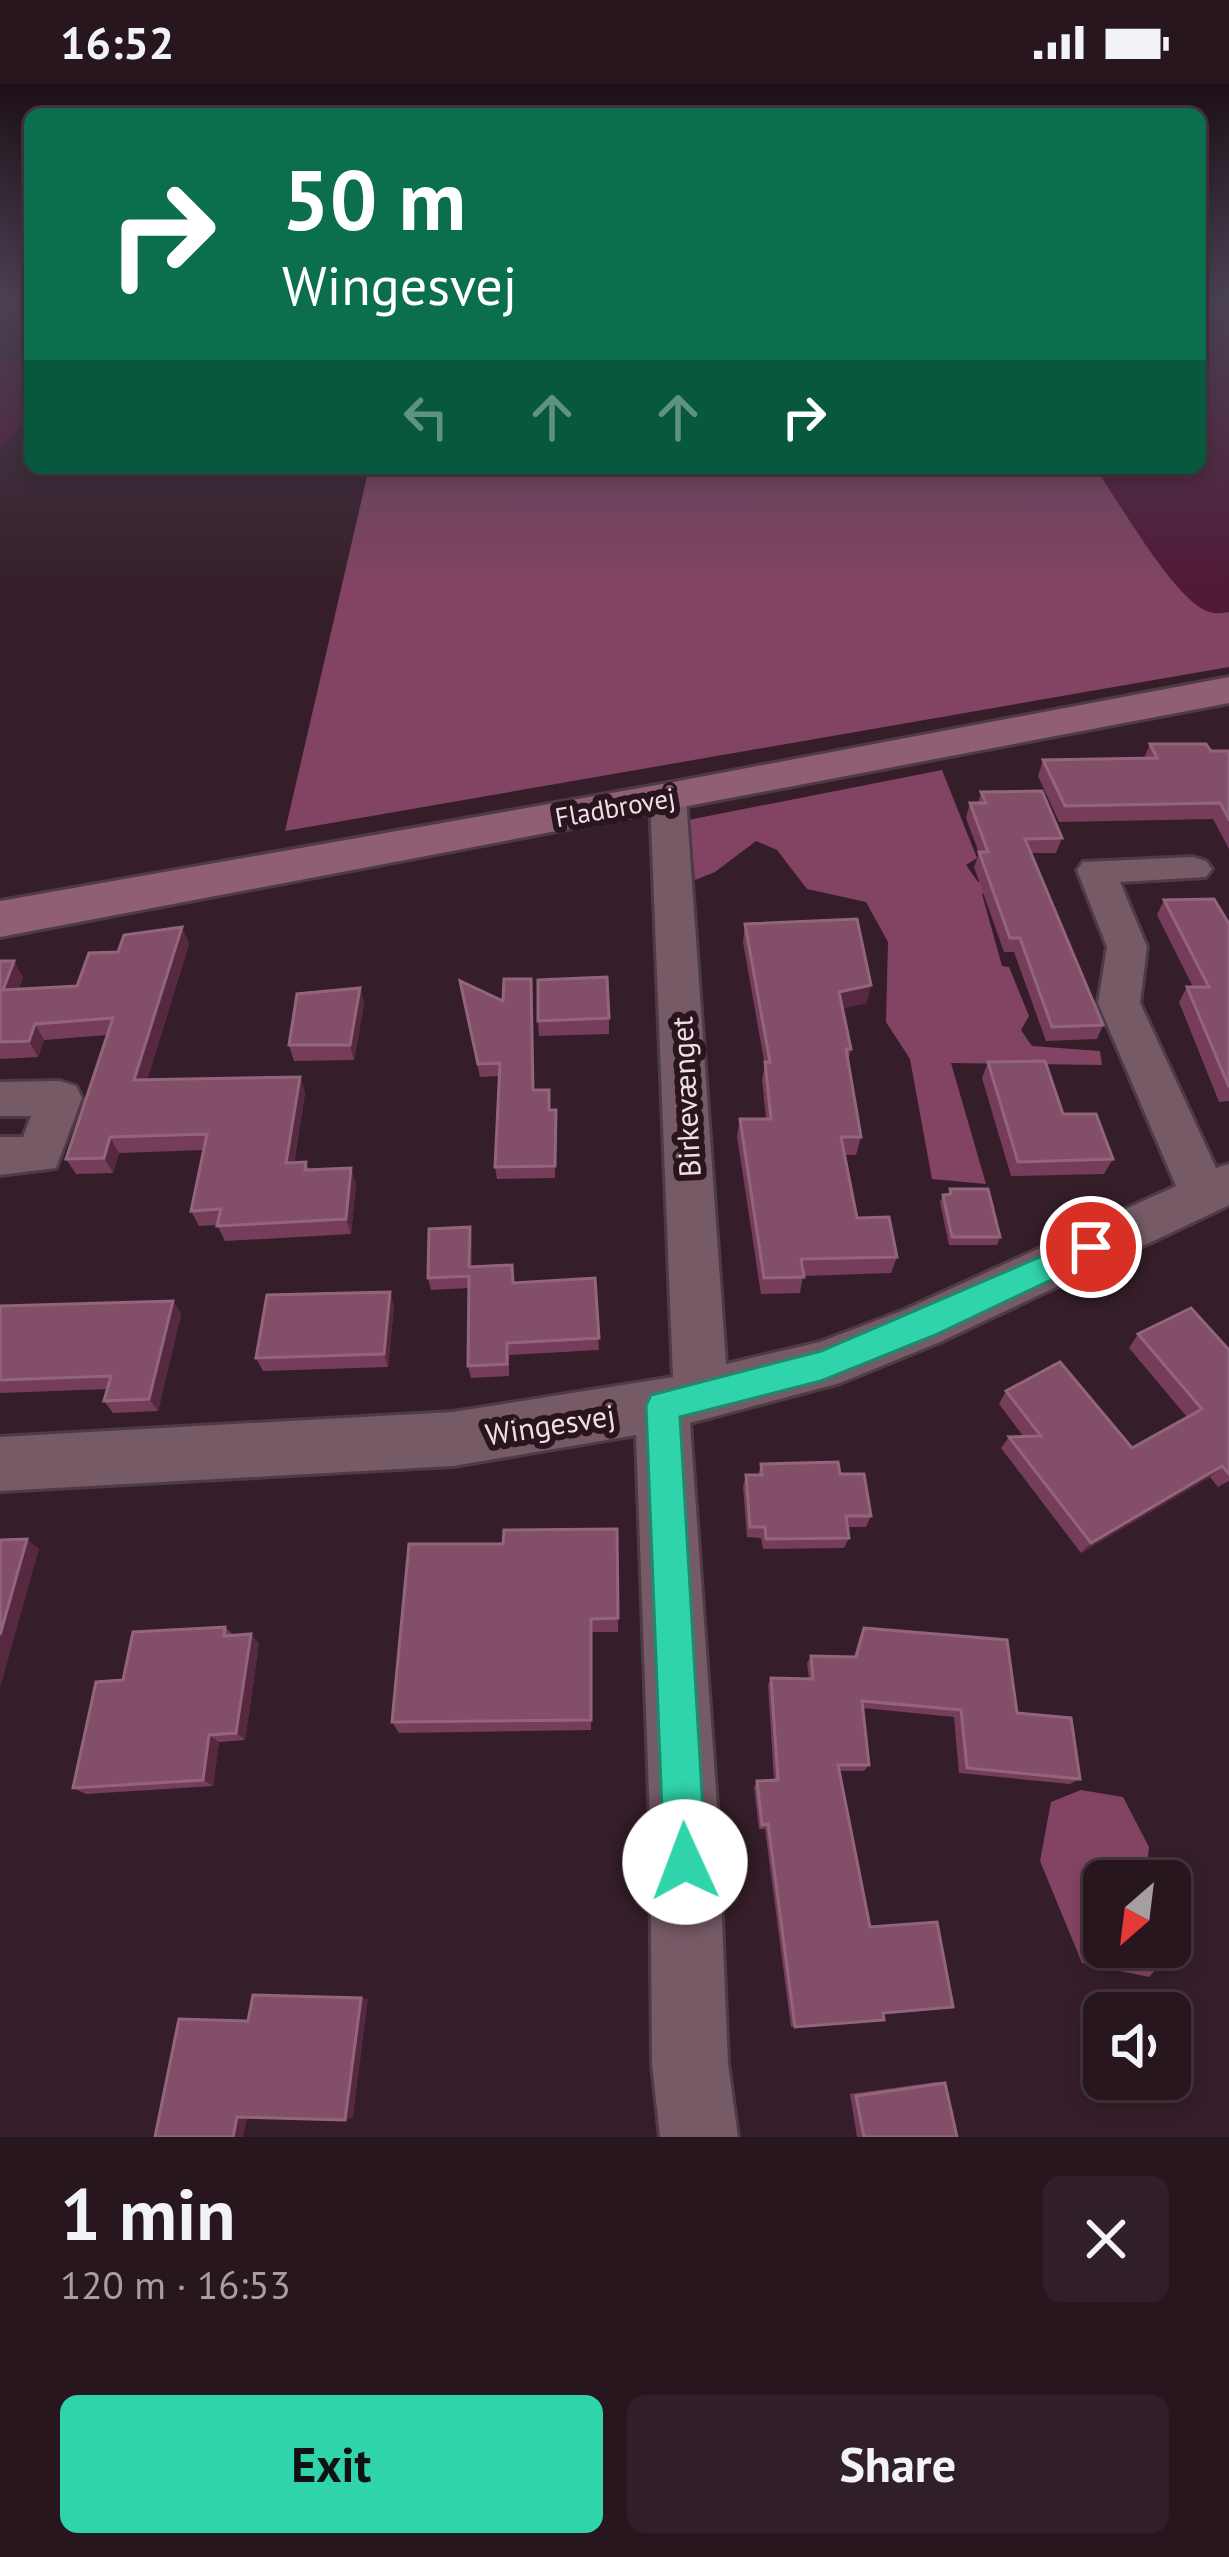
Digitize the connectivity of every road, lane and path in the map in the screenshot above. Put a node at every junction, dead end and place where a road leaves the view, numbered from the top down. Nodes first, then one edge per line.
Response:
1 (1229, 690) edge
2 (668, 798) junction
3 (1193, 869) dead end
4 (0, 919) edge
5 (0, 1099) edge
6 (0, 1156) edge
7 (1216, 1189) edge
8 (682, 1401) junction
9 (0, 1464) edge
10 (699, 2137) edge

1 - 2 main road, Fladbrovej
2 - 4 main road, Fladbrovej
2 - 8 street, Birkevænget
3 - 7 street, Wingesvej
5 - 6 street
7 - 8 street, Wingesvej
8 - 9 street, Wingesvej
8 - 10 street, Birkevænget

